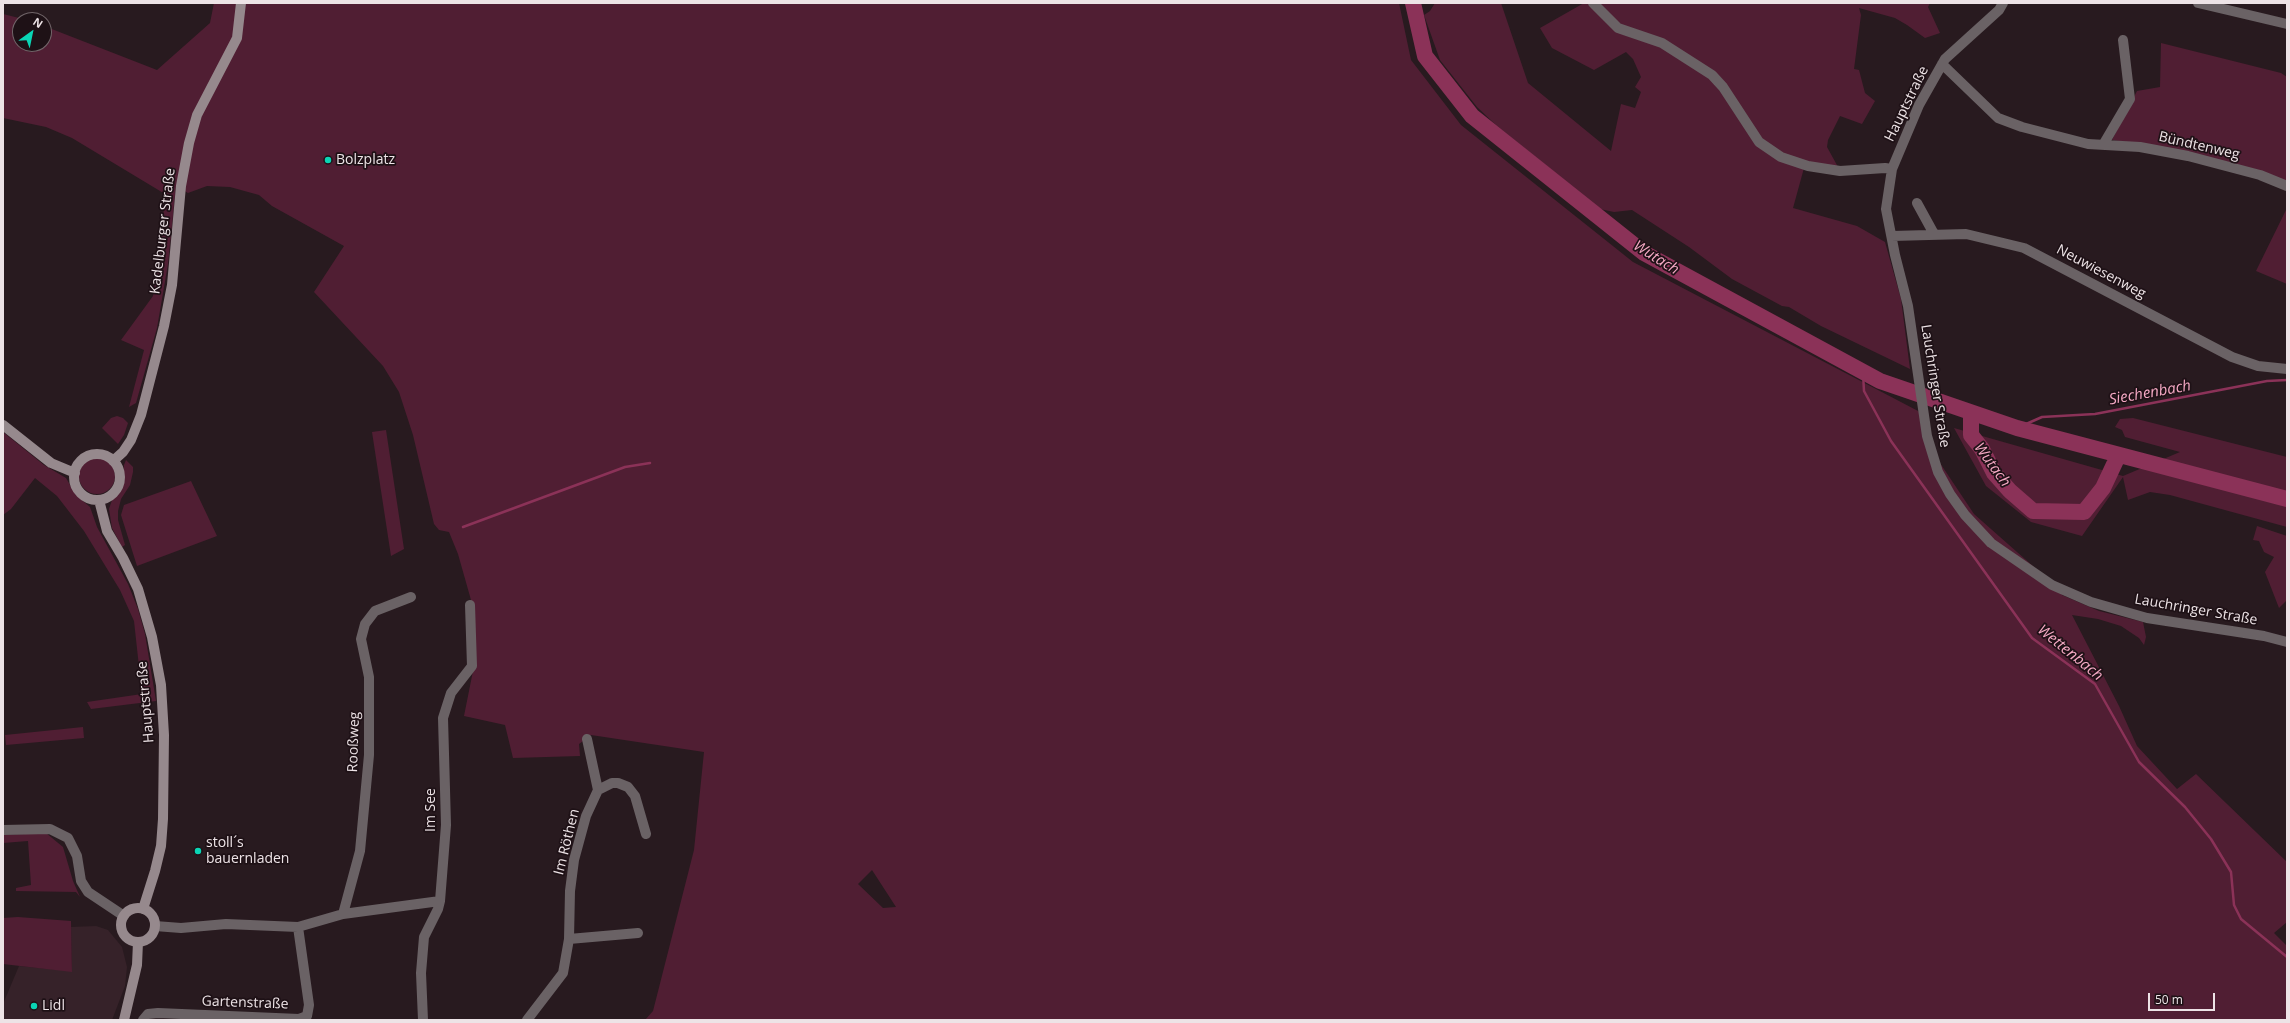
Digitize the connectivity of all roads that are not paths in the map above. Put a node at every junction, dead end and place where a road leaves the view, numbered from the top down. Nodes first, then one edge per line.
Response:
1 (241, 3) edge
2 (1593, 3) edge
3 (2003, 3) edge
4 (2198, 3) edge
5 (2287, 24) edge
6 (2123, 40) dead end
7 (1942, 64) junction
8 (2103, 145) junction
9 (1892, 169) junction
10 (2287, 186) edge
11 (1917, 203) dead end
12 (1934, 234) junction
13 (1892, 236) junction
14 (2287, 369) edge
15 (3, 425) edge
16 (113, 461) junction
17 (75, 473) junction
18 (99, 500) junction
19 (411, 598) dead end
20 (470, 605) dead end
21 (2287, 642) edge
22 (587, 739) dead end
23 (598, 790) junction
24 (3, 830) edge
25 (646, 834) dead end
26 (440, 901) junction
27 (144, 909) junction
28 (343, 914) junction
29 (124, 916) junction
30 (155, 926) junction
31 (298, 927) junction
32 (638, 933) dead end
33 (569, 939) junction
34 (138, 942) junction
35 (536, 1015) edge
36 (124, 1020) edge
37 (142, 1020) edge
38 (423, 1020) edge
39 (527, 1020) edge

1 - 16 main road, Kadelburger Straße
2 - 9 street
3 - 7 street, Hauptstraße
4 - 5 street
6 - 8 street
7 - 8 street, Bündtenweg
7 - 9 street, Hauptstraße
8 - 10 street, Bündtenweg
9 - 13 street, Hauptstraße
11 - 12 street
12 - 13 street, Neuwiesenweg
12 - 14 street, Neuwiesenweg
13 - 21 street, Lauchringer Straße
15 - 17 main road
16 - 17 main road
16 - 18 main road
17 - 18 main road
18 - 27 main road, Hauptstraße
19 - 28 street, Rooßweg
20 - 26 street, Im See
22 - 23 street
23 - 25 street
23 - 33 street, Im Röthen
24 - 29 street
26 - 28 street
26 - 38 street, Im See
27 - 29 main road
27 - 30 main road
28 - 31 street
29 - 34 main road
30 - 31 street
30 - 34 main road
31 - 37 street, Gartenstraße
32 - 33 street
33 - 35 street, Im Röthen
34 - 36 main road
35 - 39 street, Im Röthen

